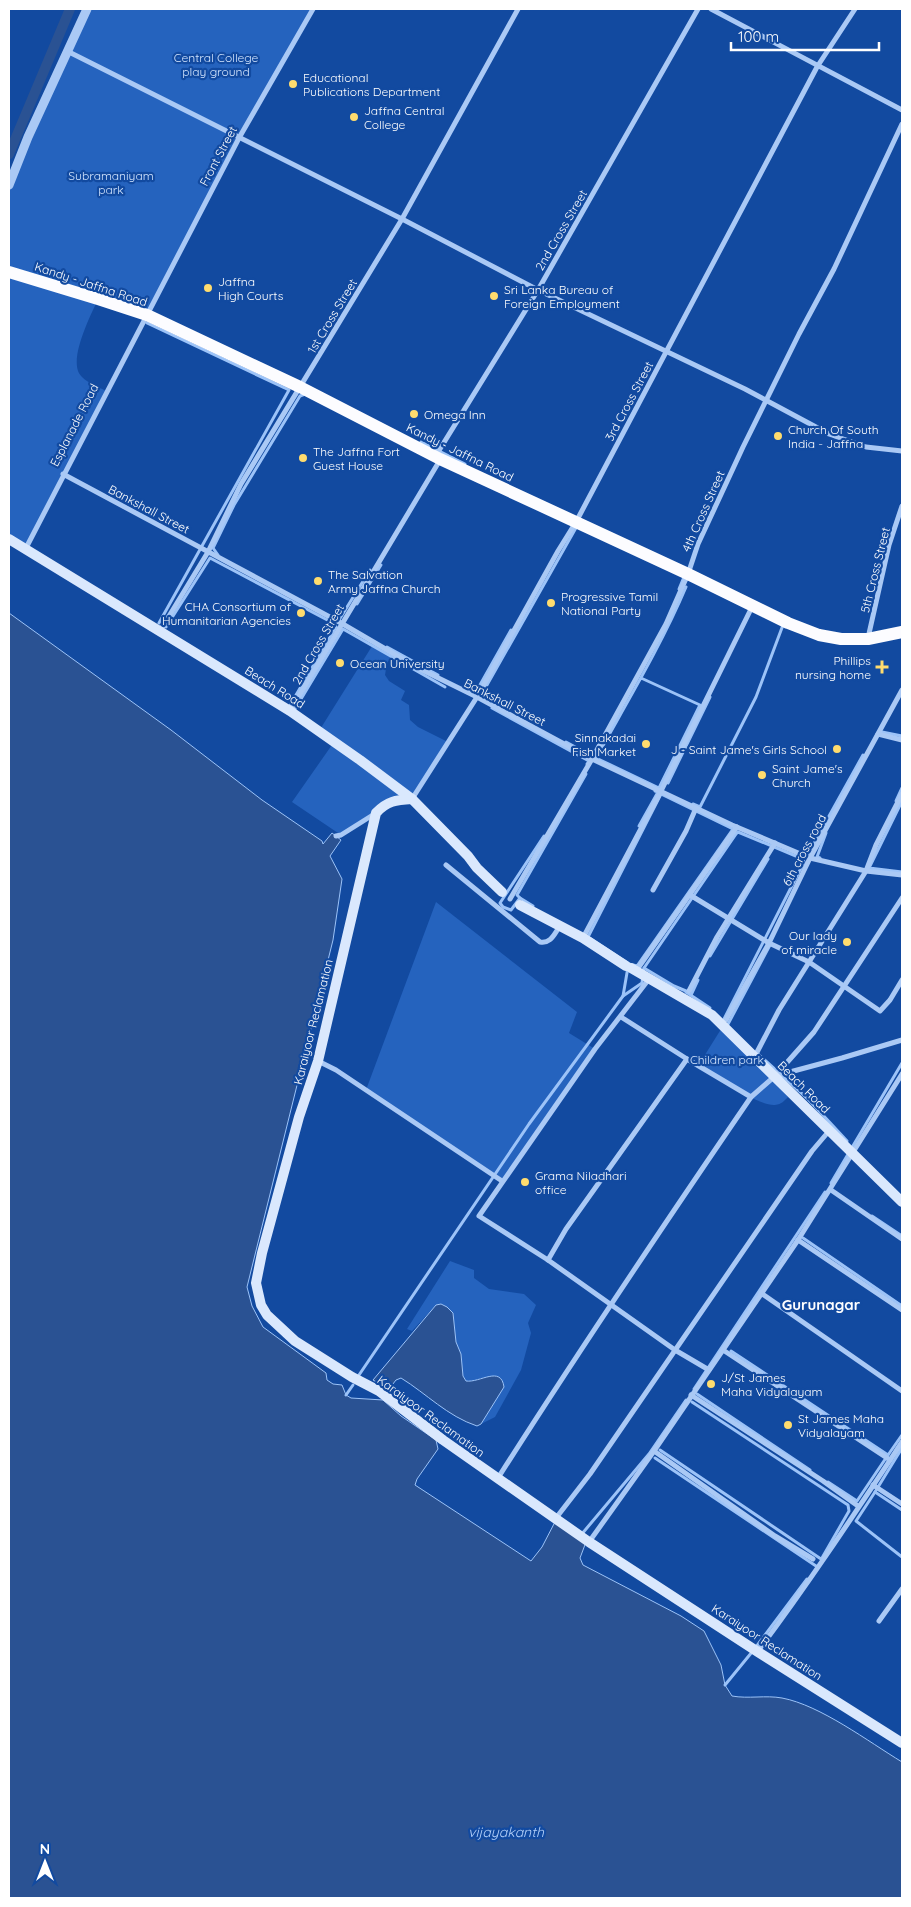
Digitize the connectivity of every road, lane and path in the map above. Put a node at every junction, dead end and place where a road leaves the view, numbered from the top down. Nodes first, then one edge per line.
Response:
1 (87, 9) edge
2 (313, 9) edge
3 (518, 9) edge
4 (698, 9) edge
5 (711, 9) edge
6 (855, 9) edge
7 (67, 51) junction
8 (817, 67) junction
9 (902, 110) edge
10 (902, 124) edge
11 (239, 138) junction
12 (9, 185) edge
13 (402, 219) junction
14 (9, 272) edge
15 (538, 290) junction
16 (147, 316) junction
17 (667, 351) junction
18 (300, 387) junction
19 (767, 400) junction
20 (902, 451) edge
21 (437, 458) junction
22 (64, 474) junction
23 (902, 506) edge
24 (576, 522) junction
25 (9, 538) edge
26 (26, 548) junction
27 (208, 552) junction
28 (688, 574) junction
29 (752, 606) junction
30 (341, 623) junction
31 (160, 630) junction
32 (902, 632) edge
33 (868, 638) junction
34 (902, 690) edge
35 (477, 697) junction
36 (290, 711) junction
37 (878, 734) junction
38 (902, 740) edge
39 (592, 759) junction
40 (661, 791) junction
41 (902, 794) edge
42 (412, 798) junction
43 (696, 808) junction
44 (376, 813) junction
45 (737, 827) junction
46 (336, 836) dead end
47 (775, 843) junction
48 (810, 858) junction
49 (446, 865) dead end
50 (866, 871) junction
51 (902, 875) edge
52 (653, 890) dead end
53 (690, 895) junction
54 (902, 898) edge
55 (512, 899) junction
56 (728, 919) junction
57 (560, 926) junction
58 (583, 938) junction
59 (768, 943) junction
60 (809, 962) junction
61 (631, 968) junction
62 (649, 978) junction
63 (902, 980) edge
64 (844, 985) junction
65 (687, 995) junction
66 (621, 1017) junction
67 (726, 1020) dead end
68 (902, 1040) edge
69 (755, 1056) junction
70 (687, 1059) junction
71 (318, 1061) junction
72 (902, 1074) edge
73 (775, 1076) junction
74 (751, 1097) junction
75 (829, 1130) junction
76 (852, 1154) junction
77 (502, 1181) junction
78 (831, 1190) junction
79 (902, 1202) edge
80 (902, 1239) edge
81 (798, 1240) junction
82 (548, 1260) junction
83 (761, 1294) junction
84 (611, 1305) junction
85 (902, 1310) edge
86 (675, 1350) junction
87 (723, 1350) junction
88 (709, 1370) junction
89 (902, 1392) edge
90 (692, 1395) junction
91 (902, 1442) edge
92 (654, 1451) junction
93 (890, 1460) junction
94 (498, 1479) junction
95 (873, 1485) junction
96 (902, 1504) edge
97 (858, 1506) junction
98 (556, 1518) junction
99 (589, 1542) junction
100 (813, 1559) dead end
101 (902, 1589) edge
102 (879, 1621) dead end
103 (758, 1652) junction
104 (902, 1743) edge

1 - 7 street
2 - 11 street, Front Street
3 - 13 street, 1st Cross Street
4 - 15 street, 2nd Cross Street
5 - 8 street
6 - 8 street, 3rd Cross Street
7 - 11 street
7 - 12 street
8 - 9 street
8 - 17 street, 3rd Cross Street
10 - 19 street, 4th Cross Street
11 - 13 street
11 - 16 street, Front Street
13 - 15 street
13 - 18 street, 1st Cross Street
14 - 16 highway, Kandy - Jaffna Road
15 - 17 street
15 - 21 street, 2nd Cross Street
16 - 18 highway, Kandy - Jaffna Road
16 - 22 street, Esplanade Road
17 - 19 street
17 - 24 street, 3rd Cross Street
18 - 21 highway, Kandy - Jaffna Road
18 - 27 street, 1st Cross Street
19 - 20 street
19 - 28 street, 4th Cross Street
21 - 24 highway, Kandy - Jaffna Road
21 - 30 street, 2nd Cross Street
22 - 26 street, Esplanade Road
22 - 27 street, Bankshall Street
23 - 33 street, 5th Cross Street
24 - 28 highway, Kandy - Jaffna Road
24 - 35 street, 3rd Cross Street
25 - 26 main road, Beach Road
26 - 31 main road, Beach Road
27 - 30 street, Bankshall Street
27 - 31 street, 1st Cross Street
28 - 29 highway, Kandy - Jaffna Road
28 - 39 street, 4th Cross Street
29 - 33 highway, Kandy - Jaffna Road
29 - 40 street
30 - 35 street, Bankshall Street
30 - 36 street, 2nd Cross Street
31 - 36 main road, Beach Road
32 - 33 highway, Kandy - Jaffna Road
34 - 37 street, 6th cross road
35 - 39 street, Bankshall Street
35 - 42 street, 3rd Cross Street
36 - 42 main road, Beach Road
37 - 38 street
37 - 48 street, 6th cross road
39 - 40 street, Bankshall Street
39 - 55 street, 4th Cross Street
40 - 43 street, Bankshall Street
40 - 58 street
41 - 50 street
42 - 44 main road
42 - 55 main road, Beach Road
43 - 45 street, Bankshall Street
43 - 52 street
44 - 46 street
44 - 71 main road, Karaiyoor Reclamation
45 - 47 street, Bankshall Street
45 - 53 street
47 - 48 street, Bankshall Street
47 - 56 street
48 - 50 street, Bankshall Street
48 - 59 street, 6th cross road
49 - 57 street
50 - 51 street, Bankshall Street
50 - 60 street
53 - 56 street
53 - 61 street
54 - 64 street
55 - 57 main road, Beach Road
56 - 59 street
56 - 65 street
57 - 58 main road, Beach Road
58 - 61 main road, Beach Road
59 - 60 street
59 - 67 street, 6th cross road
60 - 64 street
60 - 69 street
61 - 62 main road, Beach Road
62 - 65 main road, Beach Road
62 - 66 street
63 - 64 street
64 - 73 street
65 - 69 main road, Beach Road
66 - 70 street
66 - 77 street
68 - 73 street
69 - 73 main road, Beach Road
70 - 74 street
70 - 82 street
71 - 77 street
71 - 94 main road, Karaiyoor Reclamation
72 - 76 street
73 - 74 street
73 - 75 main road, Beach Road
74 - 84 street
75 - 76 main road, Beach Road
75 - 86 street
76 - 78 street
76 - 79 main road, Beach Road
77 - 82 street
78 - 80 street
78 - 81 street
81 - 83 street
81 - 85 street
82 - 84 street
83 - 87 street
83 - 89 street
84 - 86 street
84 - 94 street
86 - 88 street
86 - 98 street
87 - 88 street
87 - 93 street
88 - 90 street
90 - 92 street
90 - 97 street
91 - 93 street
92 - 99 street
92 - 100 street
93 - 95 street
94 - 98 main road, Karaiyoor Reclamation
95 - 96 street
95 - 97 street
97 - 103 street
98 - 99 main road, Karaiyoor Reclamation
99 - 103 main road, Karaiyoor Reclamation
101 - 102 street
103 - 104 main road, Karaiyoor Reclamation

